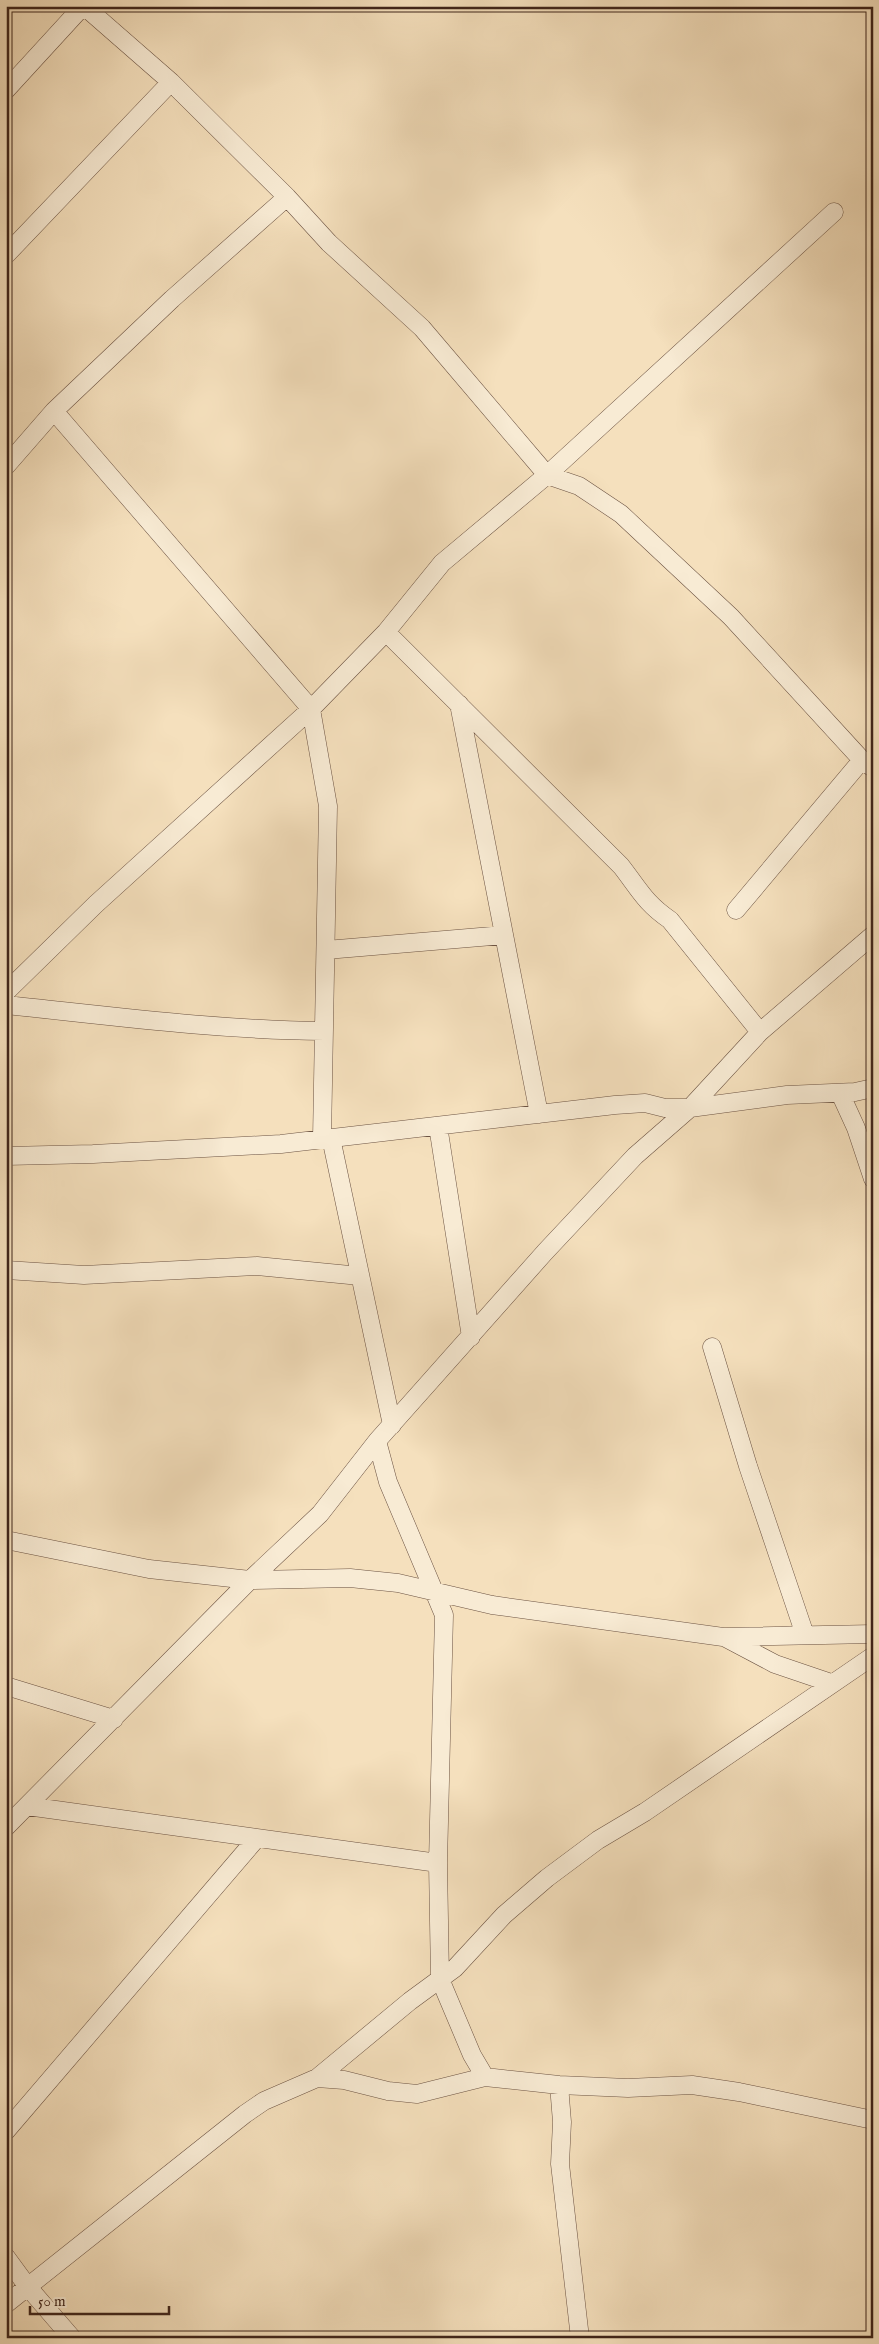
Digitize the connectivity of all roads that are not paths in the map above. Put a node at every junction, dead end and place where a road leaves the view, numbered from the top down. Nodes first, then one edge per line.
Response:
1 (84, 6) edge
2 (171, 82) junction
3 (6, 90) edge
4 (287, 197) junction
5 (834, 212) dead end
6 (6, 254) edge
7 (54, 411) junction
8 (6, 466) edge
9 (547, 475) junction
10 (386, 632) junction
11 (459, 704) junction
12 (311, 709) junction
13 (867, 764) edge
14 (736, 910) dead end
15 (504, 935) junction
16 (873, 935) edge
17 (326, 950) junction
18 (6, 992) edge
19 (6, 1005) edge
20 (324, 1032) junction
21 (760, 1032) junction
22 (873, 1088) edge
23 (840, 1093) junction
24 (690, 1108) junction
25 (539, 1114) junction
26 (438, 1126) junction
27 (327, 1139) junction
28 (6, 1156) edge
29 (873, 1179) edge
30 (6, 1270) edge
31 (360, 1276) junction
32 (471, 1337) junction
33 (712, 1347) dead end
34 (392, 1425) junction
35 (377, 1441) junction
36 (6, 1540) edge
37 (250, 1580) junction
38 (437, 1592) junction
39 (873, 1634) edge
40 (805, 1635) junction
41 (723, 1637) junction
42 (873, 1656) edge
43 (831, 1683) junction
44 (6, 1686) edge
45 (114, 1719) junction
46 (27, 1806) junction
47 (6, 1826) edge
48 (257, 1838) junction
49 (438, 1863) junction
50 (440, 1979) junction
51 (317, 2078) junction
52 (485, 2078) junction
53 (559, 2086) junction
54 (873, 2120) edge
55 (6, 2131) edge
56 (6, 2258) edge
57 (28, 2287) junction
58 (6, 2304) edge
59 (72, 2338) edge
60 (580, 2338) edge

1 - 2 street
1 - 3 street
2 - 4 street
2 - 6 street
4 - 7 street
4 - 9 street
5 - 9 street
7 - 8 street
7 - 12 street
9 - 10 street
9 - 13 street
10 - 11 street
10 - 12 street
11 - 15 street
11 - 21 street
12 - 17 street
12 - 18 street
13 - 14 street
15 - 17 street
15 - 25 street
16 - 21 street
17 - 20 street
19 - 20 street
20 - 27 street
21 - 24 street
22 - 23 street
23 - 24 street
23 - 29 street
24 - 25 street
24 - 32 street
25 - 26 street
26 - 27 street
26 - 32 street
27 - 28 street
27 - 31 street
30 - 31 street
31 - 34 street
32 - 34 street
33 - 40 street
34 - 35 street
35 - 37 street
35 - 38 street
36 - 37 street
37 - 38 street
37 - 45 street
38 - 41 street
38 - 49 street
39 - 40 street
40 - 41 street
41 - 43 street
42 - 43 street
43 - 50 street
44 - 45 street
45 - 46 street
46 - 47 street
46 - 48 street
48 - 49 street
48 - 55 street
49 - 50 street
50 - 51 street
50 - 52 street
51 - 52 street
51 - 57 street
52 - 53 street
53 - 54 street
53 - 60 street
56 - 57 street
57 - 58 street
57 - 59 street

